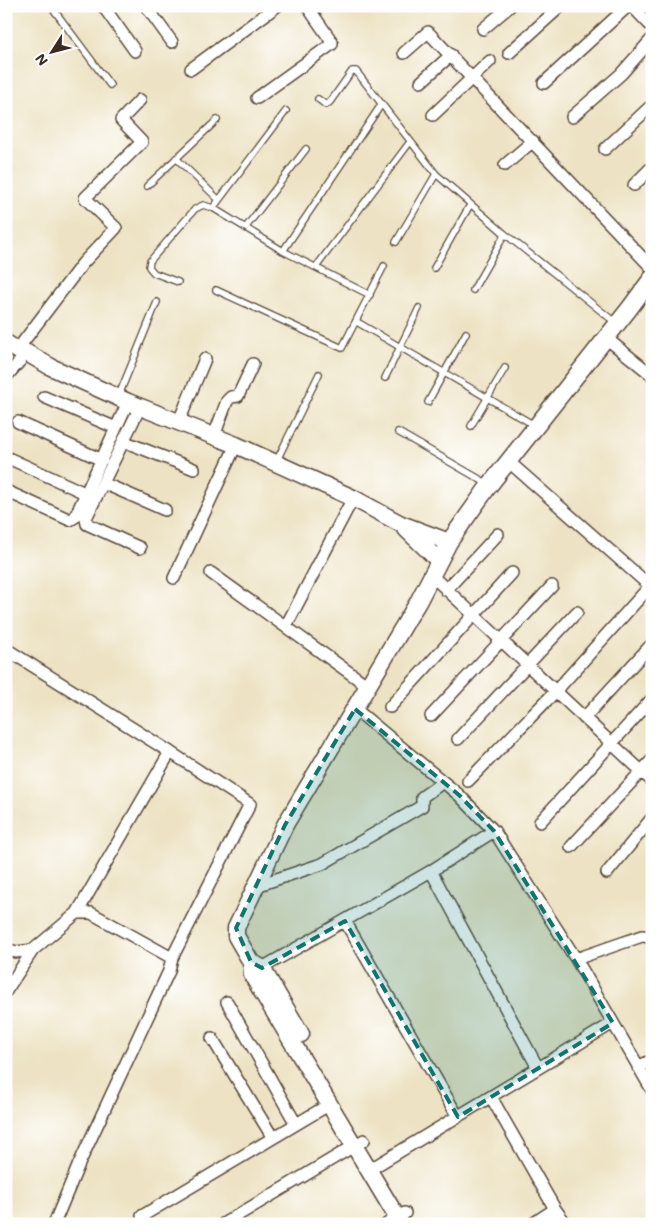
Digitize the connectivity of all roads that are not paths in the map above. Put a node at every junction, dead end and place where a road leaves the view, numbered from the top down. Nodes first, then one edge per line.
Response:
1 (51, 6) edge
2 (103, 6) edge
3 (146, 6) edge
4 (277, 6) edge
5 (307, 6) edge
6 (510, 6) edge
7 (561, 6) edge
8 (630, 6) edge
9 (652, 27) edge
10 (483, 29) dead end
11 (652, 39) edge
12 (172, 42) dead end
13 (135, 51) dead end
14 (404, 53) dead end
15 (510, 53) dead end
16 (450, 55) junction
17 (490, 61) dead end
18 (191, 69) dead end
19 (472, 78) junction
20 (421, 82) dead end
21 (544, 83) dead end
22 (110, 84) dead end
23 (257, 98) dead end
24 (318, 99) dead end
25 (140, 100) dead end
26 (381, 105) junction
27 (652, 105) edge
28 (286, 111) dead end
29 (433, 115) dead end
30 (572, 117) dead end
31 (217, 120) dead end
32 (533, 141) junction
33 (410, 142) junction
34 (306, 149) dead end
35 (605, 149) dead end
36 (176, 158) junction
37 (505, 165) dead end
38 (652, 167) edge
39 (436, 174) junction
40 (634, 185) dead end
41 (147, 186) dead end
42 (219, 200) junction
43 (470, 205) junction
44 (213, 208) junction
45 (246, 227) junction
46 (505, 234) junction
47 (396, 242) dead end
48 (283, 250) junction
49 (384, 266) dead end
50 (316, 267) junction
51 (434, 268) dead end
52 (652, 268) edge
53 (652, 278) edge
54 (178, 282) dead end
55 (216, 290) dead end
56 (473, 290) dead end
57 (370, 295) junction
58 (157, 302) dead end
59 (419, 308) dead end
60 (357, 322) junction
61 (617, 324) junction
62 (466, 333) dead end
63 (606, 338) junction
64 (400, 346) junction
65 (17, 349) edge
66 (205, 359) dead end
67 (252, 364) dead end
68 (505, 368) dead end
69 (444, 372) junction
70 (319, 374) dead end
71 (652, 375) edge
72 (6, 377) edge
73 (385, 378) dead end
74 (44, 397) dead end
75 (488, 398) junction
76 (128, 402) junction
77 (428, 402) dead end
78 (179, 421) junction
79 (18, 422) dead end
80 (471, 426) dead end
81 (536, 426) junction
82 (116, 428) junction
83 (398, 432) dead end
84 (214, 436) junction
85 (123, 441) junction
86 (236, 444) junction
87 (6, 457) edge
88 (102, 460) junction
89 (276, 462) junction
90 (508, 462) junction
91 (194, 469) dead end
92 (103, 483) junction
93 (490, 485) junction
94 (6, 491) edge
95 (87, 494) junction
96 (354, 498) junction
97 (165, 510) dead end
98 (401, 524) junction
99 (498, 534) dead end
100 (450, 542) junction
101 (140, 548) dead end
102 (435, 568) junction
103 (211, 573) dead end
104 (512, 573) dead end
105 (174, 578) dead end
106 (651, 585) edge
107 (552, 586) dead end
108 (446, 590) junction
109 (577, 612) dead end
110 (474, 615) junction
111 (286, 626) junction
112 (502, 640) junction
113 (652, 644) edge
114 (6, 649) edge
115 (528, 666) junction
116 (368, 686) junction
117 (555, 692) junction
118 (652, 699) edge
119 (390, 707) dead end
120 (355, 708) junction
121 (431, 716) dead end
122 (584, 718) junction
123 (458, 739) dead end
124 (612, 743) junction
125 (170, 752) junction
126 (652, 760) edge
127 (642, 771) junction
128 (468, 781) dead end
129 (652, 781) edge
130 (443, 782) junction
131 (652, 818) edge
132 (540, 822) dead end
133 (494, 831) junction
134 (571, 847) dead end
135 (431, 871) junction
136 (607, 873) dead end
137 (256, 886) junction
138 (77, 913) junction
139 (345, 921) junction
140 (652, 937) edge
141 (6, 949) edge
142 (33, 950) junction
143 (172, 958) junction
144 (576, 959) junction
145 (256, 965) junction
146 (6, 991) edge
147 (227, 1002) dead end
148 (613, 1023) junction
149 (212, 1038) dead end
150 (652, 1060) edge
151 (638, 1067) junction
152 (538, 1068) junction
153 (652, 1090) edge
154 (491, 1097) junction
155 (330, 1104) junction
156 (458, 1117) junction
157 (296, 1124) junction
158 (273, 1138) junction
159 (360, 1143) junction
160 (374, 1168) junction
161 (555, 1209) junction
162 (400, 1220) edge
163 (54, 1224) edge
164 (146, 1224) edge
165 (222, 1224) edge
166 (532, 1224) edge
167 (566, 1224) edge

1 - 22 lane
2 - 13 street
3 - 12 street
4 - 18 street
5 - 23 street
6 - 10 street
7 - 15 street
8 - 9 street
8 - 21 street
11 - 30 street
14 - 16 street
16 - 19 street
16 - 20 street
17 - 19 street
19 - 29 street
19 - 32 street
24 - 26 lane
25 - 65 street
26 - 33 lane
26 - 48 lane
27 - 35 street
28 - 42 lane
31 - 36 lane
32 - 37 street
32 - 52 street
33 - 39 lane
33 - 50 lane
34 - 45 lane
36 - 41 lane
36 - 42 lane
38 - 40 street
39 - 43 lane
39 - 47 lane
42 - 44 lane
43 - 46 lane
43 - 51 lane
44 - 45 lane
44 - 54 lane
45 - 48 lane
46 - 56 lane
46 - 61 lane
48 - 50 lane
49 - 57 lane
50 - 57 lane
53 - 61 street
55 - 60 lane
57 - 60 lane
58 - 76 lane
59 - 64 lane
60 - 64 lane
61 - 63 street
62 - 69 lane
63 - 71 street
63 - 81 street
64 - 69 lane
64 - 73 lane
65 - 72 street
65 - 76 street
66 - 78 street
67 - 84 street
68 - 75 lane
69 - 75 lane
69 - 77 lane
70 - 89 lane
74 - 82 street
75 - 80 lane
75 - 81 lane
76 - 78 street
76 - 82 street
76 - 85 street
78 - 84 street
79 - 88 street
81 - 90 street
82 - 88 street
83 - 93 lane
84 - 86 street
85 - 91 street
85 - 92 street
86 - 89 street
86 - 105 street
87 - 95 street
88 - 95 street
89 - 96 street
90 - 93 street
90 - 106 street
92 - 97 street
92 - 101 street
93 - 100 street
94 - 95 street
96 - 98 street
96 - 111 street
98 - 100 street
98 - 102 street
99 - 108 street
100 - 102 street
102 - 108 street
102 - 116 street
103 - 111 street
104 - 110 street
106 - 117 street
107 - 112 street
108 - 110 street
109 - 115 street
110 - 112 street
110 - 119 street
111 - 116 street
112 - 115 street
112 - 121 street
113 - 122 street
114 - 125 street
115 - 117 street
115 - 123 street
116 - 120 street
117 - 122 street
117 - 128 street
118 - 124 street
120 - 130 street
120 - 137 street
122 - 124 street
124 - 127 street
124 - 132 street
125 - 138 street
125 - 143 street
126 - 127 street
127 - 129 street
127 - 134 street
130 - 133 street
130 - 137 street
131 - 136 street
133 - 135 street
133 - 144 street
135 - 139 street
135 - 152 street
137 - 145 street
138 - 142 street
138 - 143 street
139 - 145 street
139 - 156 street
140 - 144 street
141 - 142 street
142 - 146 street
143 - 163 street
144 - 148 street
145 - 155 street
145 - 159 street
147 - 157 street
148 - 151 street
148 - 152 street
149 - 158 street
150 - 151 street
151 - 153 street
152 - 154 street
154 - 156 street
154 - 161 street
155 - 157 street
155 - 159 street
156 - 160 street
157 - 158 street
158 - 164 street
159 - 160 street
159 - 165 street
160 - 162 street
161 - 166 street
161 - 167 street

